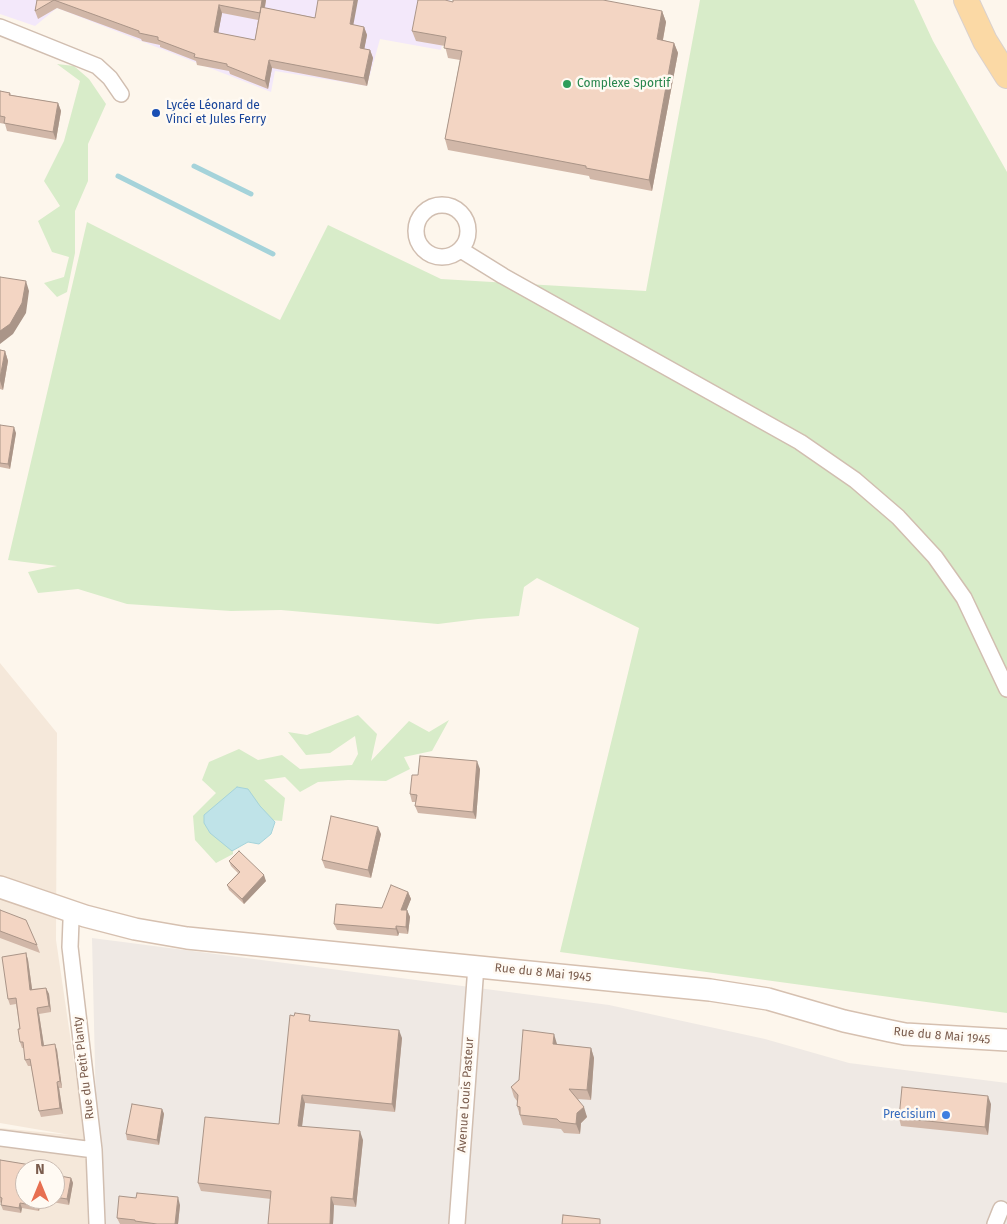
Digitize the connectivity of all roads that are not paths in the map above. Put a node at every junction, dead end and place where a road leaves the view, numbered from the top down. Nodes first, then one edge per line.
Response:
1 (966, 0) edge
2 (0, 27) edge
3 (1007, 76) edge
4 (122, 94) dead end
5 (461, 250) dead end
6 (1007, 689) edge
7 (0, 887) edge
8 (79, 914) junction
9 (476, 966) junction
10 (1004, 1041) edge
11 (0, 1138) edge
12 (94, 1150) junction
13 (1001, 1209) dead end
14 (96, 1224) edge
15 (457, 1224) edge
16 (995, 1224) edge

1 - 3 main road
2 - 4 street
5 - 6 street
7 - 8 main road, Rue du 8 Mai 1945
8 - 9 main road, Rue du 8 Mai 1945
8 - 12 street, Rue du Petit Planty
9 - 10 main road, Rue du 8 Mai 1945
9 - 15 street, Avenue Louis Pasteur
11 - 12 street
12 - 14 street, Rue du Petit Planty
13 - 16 street

